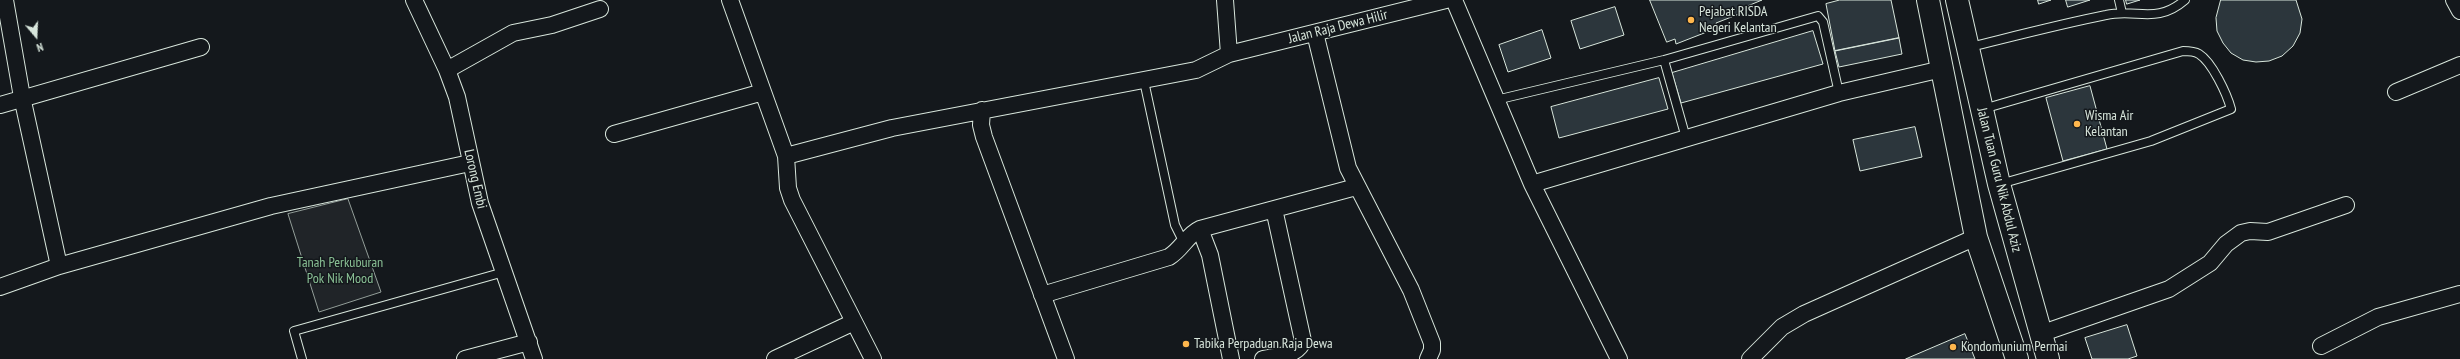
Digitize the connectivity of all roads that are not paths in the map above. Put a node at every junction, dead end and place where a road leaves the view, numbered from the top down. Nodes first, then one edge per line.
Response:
1 (5, 0) edge
2 (414, 0) edge
3 (730, 0) edge
4 (1224, 0) edge
5 (1446, 0) edge
6 (1454, 0) edge
7 (1928, 0) edge
8 (1957, 0) edge
9 (2119, 0) edge
10 (2185, 0) edge
11 (2454, 0) edge
12 (600, 9) dead end
13 (2460, 11) edge
14 (2122, 13) junction
15 (1315, 33) junction
16 (202, 47) dead end
17 (1967, 48) junction
18 (1229, 54) junction
19 (1664, 60) junction
20 (2460, 65) edge
21 (447, 70) junction
22 (1942, 70) junction
23 (1144, 81) junction
24 (763, 92) junction
25 (2396, 92) dead end
26 (1839, 93) junction
27 (22, 97) junction
28 (1496, 100) junction
29 (0, 105) edge
30 (982, 110) junction
31 (1980, 110) junction
32 (614, 134) dead end
33 (1686, 138) junction
34 (786, 156) junction
35 (470, 163) junction
36 (1532, 184) junction
37 (1999, 184) junction
38 (1356, 187) junction
39 (2346, 205) dead end
40 (1274, 209) junction
41 (1200, 229) junction
42 (1976, 237) junction
43 (1184, 243) junction
44 (59, 266) junction
45 (504, 272) junction
46 (0, 287) edge
47 (2460, 294) edge
48 (1042, 295) junction
49 (854, 322) junction
50 (2040, 334) junction
51 (528, 342) junction
52 (2321, 346) dead end
53 (302, 359) edge
54 (465, 359) edge
55 (534, 359) edge
56 (775, 359) edge
57 (873, 359) edge
58 (1066, 359) edge
59 (1231, 359) edge
60 (1263, 359) edge
61 (1428, 359) edge
62 (1619, 359) edge
63 (1750, 359) edge
64 (2017, 359) edge
65 (2048, 359) edge

1 - 27 street
2 - 21 street, Lorong Embi
3 - 24 street
4 - 18 street
5 - 15 street, Jalan Raja Dewa Hilir
6 - 28 street
7 - 22 main road
8 - 17 main road, Jalan Tuan Guru Nik Abdul Aziz
9 - 14 lane
10 - 14 lane
11 - 13 street
12 - 21 street
14 - 17 lane
15 - 18 street, Jalan Raja Dewa Hilir
15 - 38 street
16 - 27 street
17 - 31 main road, Jalan Tuan Guru Nik Abdul Aziz
18 - 23 street, Jalan Raja Dewa Hilir
19 - 26 lane
19 - 28 lane
19 - 33 lane
20 - 25 street
21 - 35 street, Lorong Embi
22 - 26 street
22 - 42 main road
23 - 30 street, Jalan Raja Dewa Hilir
23 - 43 lane
24 - 32 street
24 - 34 street
26 - 33 street
27 - 29 street
27 - 44 street
28 - 36 street
30 - 34 street, Jalan Raja Dewa Hilir
30 - 48 street
31 - 37 main road, Jalan Tuan Guru Nik Abdul Aziz
31 - 37 lane
33 - 36 street
34 - 49 street
35 - 44 street
35 - 45 street, Lorong Embi
36 - 62 street
37 - 42 main road
37 - 50 main road, Jalan Tuan Guru Nik Abdul Aziz
38 - 40 street
38 - 61 street
39 - 50 street
40 - 41 street
40 - 60 street
41 - 43 street
41 - 59 street
42 - 63 street
42 - 64 main road
43 - 48 street
44 - 46 street
45 - 51 street, Lorong Embi
45 - 53 lane
47 - 52 street
48 - 58 street
49 - 56 street
49 - 57 street
50 - 65 main road, Jalan Tuan Guru Nik Abdul Aziz
51 - 54 street
51 - 55 street, Lorong Embi

